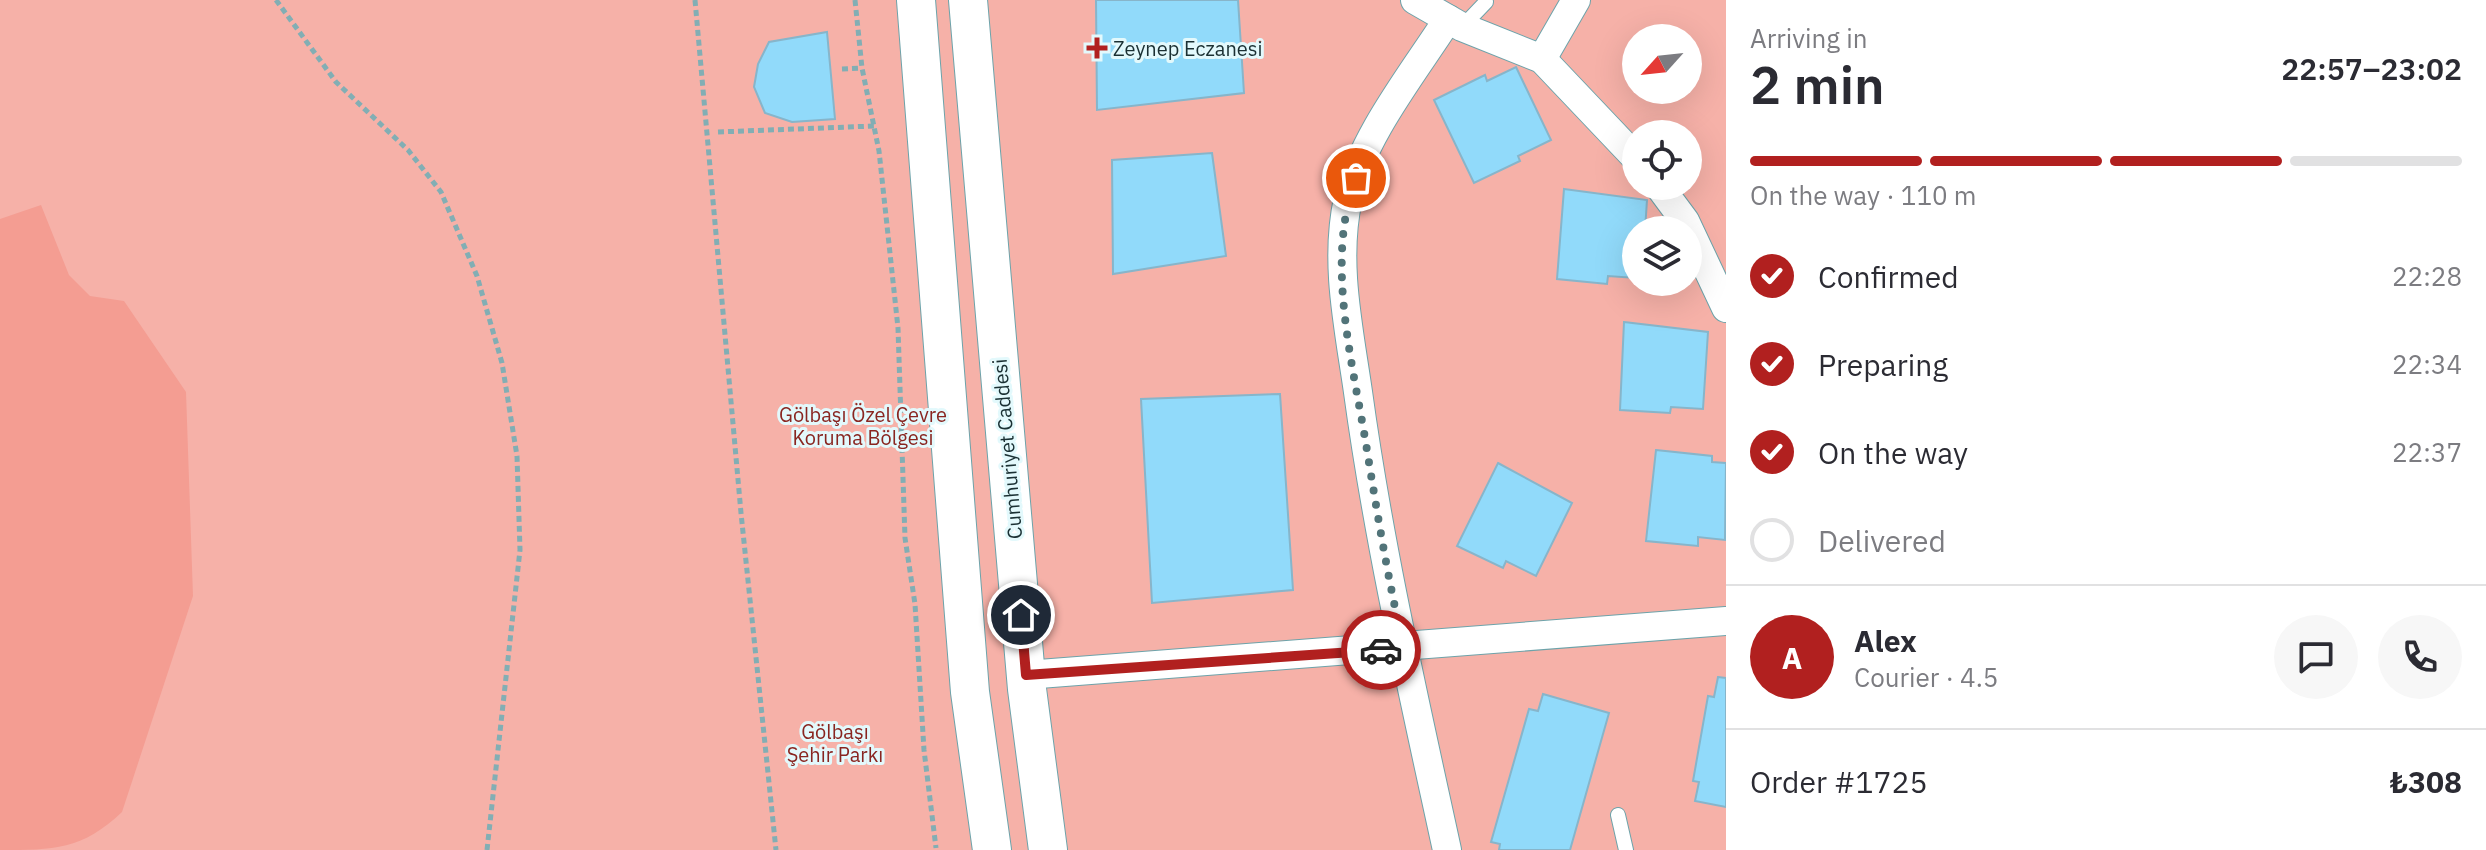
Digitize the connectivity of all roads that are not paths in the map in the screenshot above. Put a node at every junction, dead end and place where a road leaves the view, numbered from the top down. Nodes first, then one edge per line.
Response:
1 (916, 0) edge
2 (968, 0) edge
3 (1415, 0) edge
4 (1576, 0) edge
5 (1486, 2) edge
6 (1455, 23) junction
7 (1542, 59) junction
8 (1622, 143) edge
9 (1669, 200) edge
10 (1726, 308) edge
11 (1726, 621) edge
12 (1404, 648) junction
13 (1026, 675) junction
14 (1618, 815) dead end
15 (992, 850) edge
16 (1048, 850) edge
17 (1447, 850) edge
18 (1626, 850) edge

1 - 15 main road
2 - 13 main road, Cumhuriyet Caddesi
3 - 6 street
4 - 7 street
5 - 6 lane
6 - 7 street
6 - 12 street
7 - 8 street
9 - 10 street
11 - 12 street
12 - 13 street
12 - 17 street
13 - 16 main road, Cumhuriyet Caddesi
14 - 18 lane

